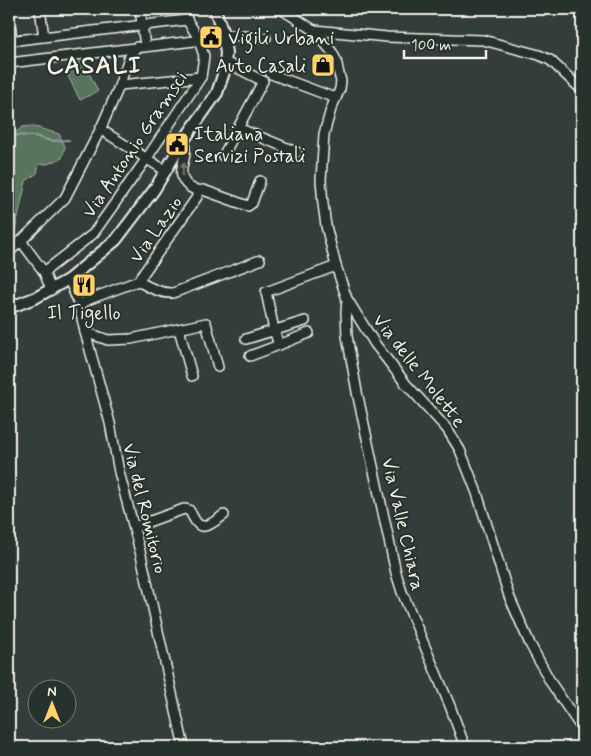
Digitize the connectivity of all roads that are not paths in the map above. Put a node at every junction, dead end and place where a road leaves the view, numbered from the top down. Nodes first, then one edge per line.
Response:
1 (14, 9) edge
2 (40, 9) edge
3 (140, 9) edge
4 (185, 9) edge
5 (215, 9) edge
6 (281, 9) edge
7 (9, 10) edge
8 (9, 13) edge
9 (187, 20) junction
10 (142, 25) junction
11 (314, 30) junction
12 (222, 32) junction
13 (44, 37) junction
14 (198, 37) junction
15 (266, 38) dead end
16 (11, 40) edge
17 (141, 47) junction
18 (225, 62) junction
19 (9, 63) edge
20 (271, 74) dead end
21 (201, 77) junction
22 (120, 84) junction
23 (582, 90) edge
24 (335, 98) junction
25 (238, 128) junction
26 (100, 129) junction
27 (184, 140) junction
28 (298, 152) dead end
29 (223, 156) dead end
30 (147, 158) junction
31 (166, 171) junction
32 (260, 181) dead end
33 (197, 191) junction
34 (21, 242) junction
35 (9, 252) edge
36 (260, 260) dead end
37 (336, 266) junction
38 (44, 272) junction
39 (69, 279) junction
40 (138, 281) junction
41 (52, 290) junction
42 (348, 300) junction
43 (79, 305) junction
44 (9, 308) edge
45 (305, 321) dead end
46 (179, 329) junction
47 (274, 330) junction
48 (85, 332) junction
49 (309, 333) dead end
50 (246, 339) dead end
51 (279, 345) junction
52 (250, 356) dead end
53 (218, 367) dead end
54 (192, 376) dead end
55 (224, 515) dead end
56 (134, 527) junction
57 (582, 728) edge
58 (184, 747) edge
59 (465, 747) edge

1 - 7 street
2 - 13 street
3 - 10 street
4 - 9 street
5 - 12 main road
6 - 11 street, Via delle Molette
8 - 16 street
9 - 10 street
9 - 14 street
10 - 13 street
10 - 17 street
11 - 23 street
11 - 24 street, Via delle Molette
12 - 14 street
12 - 15 street
12 - 18 main road
13 - 16 street
14 - 17 street
14 - 21 street, Via Antonio Gramsci
17 - 19 street
17 - 22 street
18 - 25 street
18 - 27 main road
20 - 24 street
21 - 22 street
21 - 30 street, Via Antonio Gramsci
22 - 26 street
24 - 37 street, Via delle Molette
25 - 28 street
25 - 29 street
26 - 30 street
26 - 34 street
27 - 31 main road
33 -> 27 street, Via Lazio
30 - 31 street
30 - 38 street, Via Antonio Gramsci
31 - 39 main road
32 - 33 street
33 - 40 street, Via Lazio
34 - 35 street
34 - 38 street
36 - 40 street
37 - 42 street, Via delle Molette
37 - 47 street
38 - 41 street
39 - 41 main road
39 - 43 street, Via del Romitorio
40 - 43 street, Via Lazio
41 - 44 main road
42 - 57 street, Via delle Molette
42 - 59 street, Via Valle Chiara
43 - 48 street, Via del Romitorio
45 - 47 street
46 - 48 street
46 - 53 street
46 - 54 street
47 - 50 street
47 - 51 street
48 - 56 street, Via del Romitorio
49 - 51 street
51 - 52 street
55 - 56 street
56 - 58 street, Via del Romitorio

